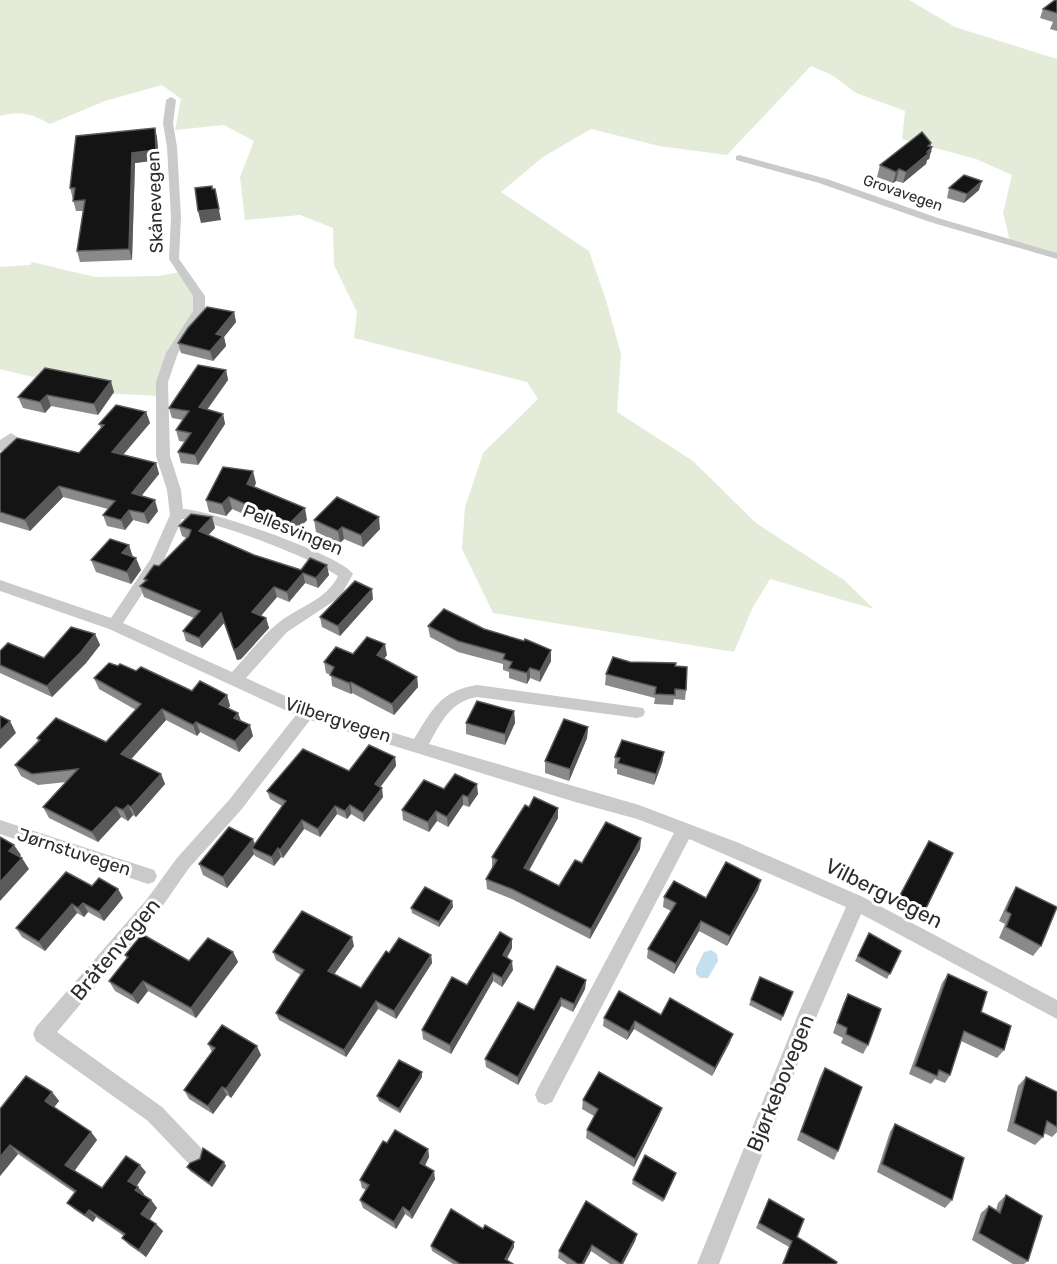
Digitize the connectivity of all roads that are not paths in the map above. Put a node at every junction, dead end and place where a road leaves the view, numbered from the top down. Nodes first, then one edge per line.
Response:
1 (171, 100) dead end
2 (739, 158) dead end
3 (1057, 256) edge
4 (10, 437) dead end
5 (0, 447) edge
6 (177, 515) junction
7 (0, 585) edge
8 (114, 625) junction
9 (234, 681) junction
10 (637, 712) dead end
11 (308, 713) junction
12 (418, 746) junction
13 (0, 827) edge
14 (685, 830) junction
15 (148, 876) dead end
16 (857, 903) junction
17 (1057, 1010) edge
18 (545, 1095) dead end
19 (194, 1155) dead end
20 (708, 1264) edge

1 - 6 street, Skånevegen
2 - 3 street, Grovavegen
4 - 5 street
6 - 8 street
6 - 9 street, Pellesvingen
7 - 8 street, Vilbergvegen
8 - 9 street, Vilbergvegen
9 - 11 street, Vilbergvegen
10 - 12 street
11 - 12 street, Vilbergvegen
11 - 19 street, Bråtenvegen
12 - 14 street, Vilbergvegen
13 - 15 street, Jørnstuvegen
14 - 16 street, Vilbergvegen
14 - 18 street
16 - 17 street, Vilbergvegen
16 - 20 street, Bjørkebovegen

